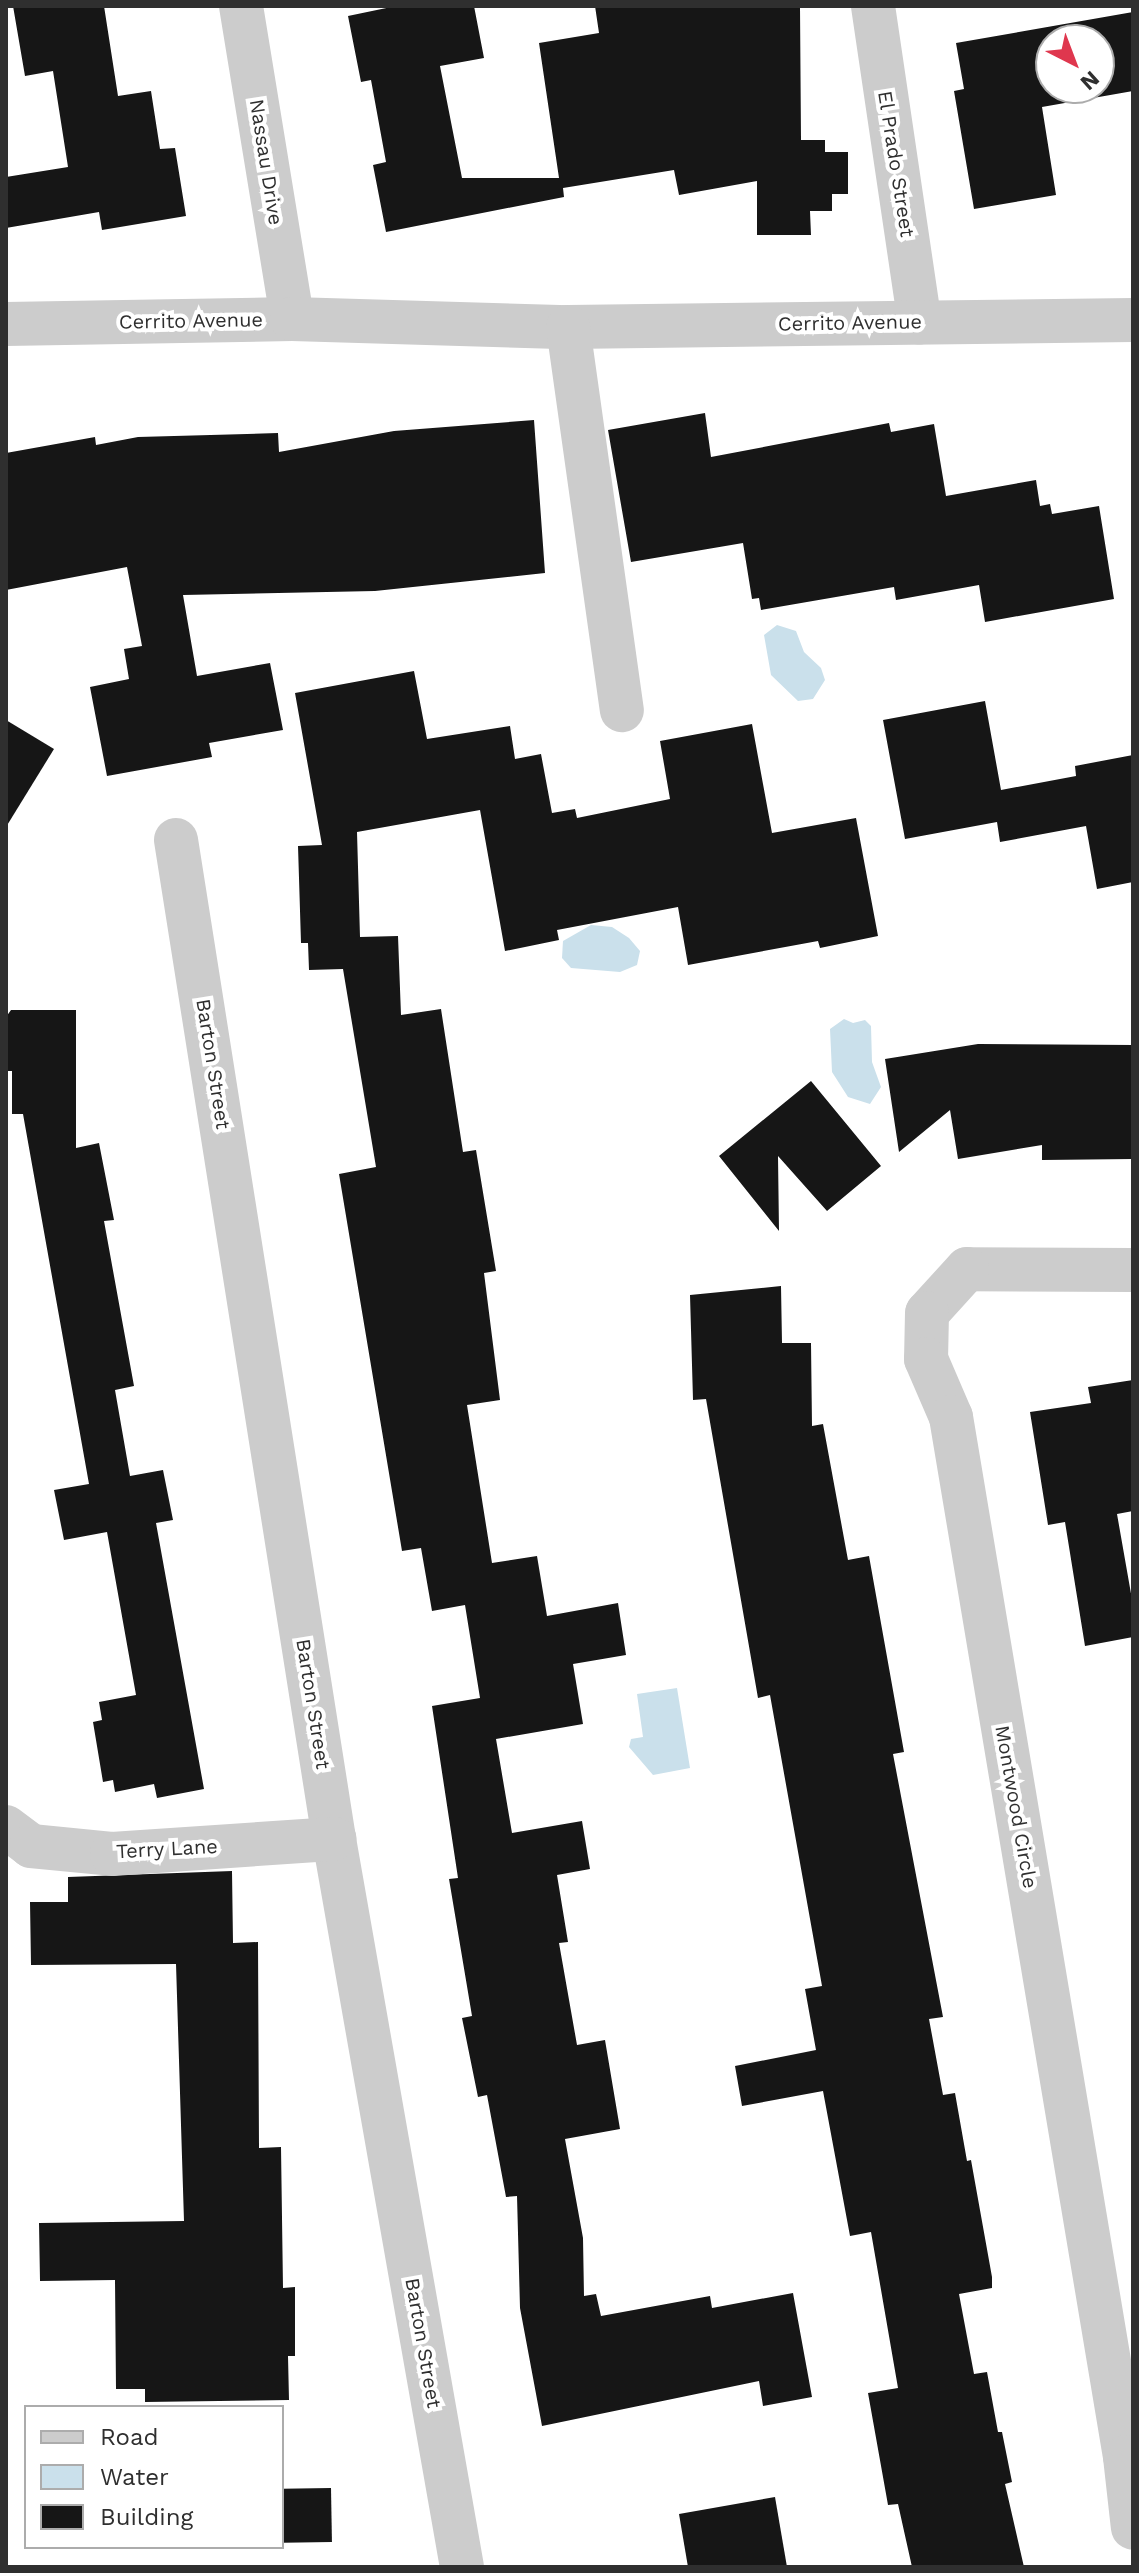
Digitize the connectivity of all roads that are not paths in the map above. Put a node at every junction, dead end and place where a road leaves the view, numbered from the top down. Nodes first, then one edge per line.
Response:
1 (241, 6) edge
2 (873, 6) edge
3 (292, 319) junction
4 (1133, 320) edge
5 (920, 323) junction
6 (6, 324) edge
7 (568, 327) junction
8 (622, 710) dead end
9 (176, 840) dead end
10 (1133, 1270) edge
11 (6, 1827) edge
12 (334, 1839) junction
13 (1133, 2528) edge
14 (462, 2567) edge

1 - 3 street, Nassau Drive
2 - 5 street, El Prado Street
3 - 6 street, Cerrito Avenue
3 - 7 street, Cerrito Avenue
4 - 5 street, Cerrito Avenue
5 - 7 street, Cerrito Avenue
7 - 8 street
9 - 12 street, Barton Street
10 - 13 street, Montwood Circle
11 - 12 street, Terry Lane
12 - 14 street, Barton Street

